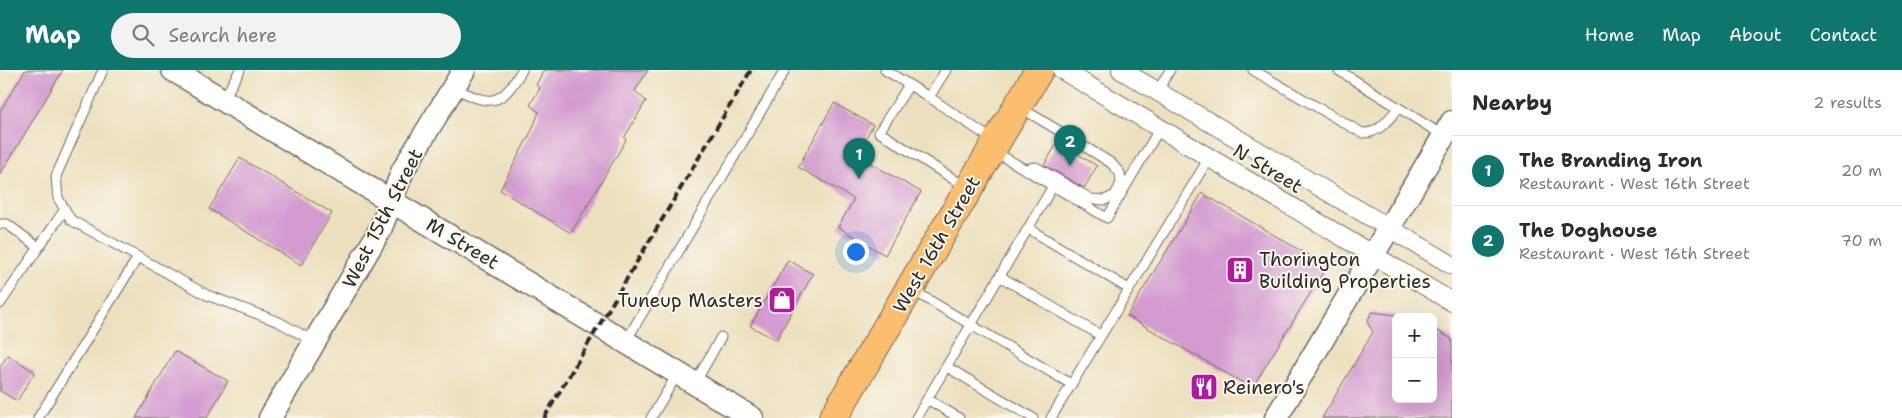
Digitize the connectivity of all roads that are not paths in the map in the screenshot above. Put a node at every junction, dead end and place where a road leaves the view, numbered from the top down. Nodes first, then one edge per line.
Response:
1 (103, 70) edge
2 (173, 70) edge
3 (240, 70) edge
4 (522, 70) edge
5 (786, 70) edge
6 (885, 70) edge
7 (946, 70) edge
8 (1038, 70) edge
9 (1062, 70) edge
10 (1121, 70) edge
11 (1170, 70) edge
12 (1253, 70) edge
13 (1338, 70) edge
14 (458, 78) edge
15 (909, 85) junction
16 (1157, 92) junction
17 (929, 97) junction
18 (222, 100) junction
19 (1017, 105) junction
20 (1398, 108) junction
21 (1160, 128) junction
22 (1448, 129) edge
23 (1076, 141) dead end
24 (994, 145) junction
25 (1087, 148) dead end
26 (1209, 158) junction
27 (1025, 169) junction
28 (1053, 186) junction
29 (968, 188) junction
30 (393, 201) junction
31 (65, 209) junction
32 (0, 224) edge
33 (1388, 229) junction
34 (1029, 230) junction
35 (38, 247) junction
36 (1373, 255) junction
37 (138, 257) junction
38 (1452, 265) edge
39 (1001, 277) junction
40 (909, 288) junction
41 (1129, 289) junction
42 (1452, 302) edge
43 (0, 304) edge
44 (972, 324) junction
45 (1100, 336) junction
46 (721, 337) dead end
47 (315, 342) junction
48 (626, 342) junction
49 (947, 367) junction
50 (686, 378) junction
51 (1071, 384) junction
52 (927, 399) junction
53 (38, 418) edge
54 (270, 418) edge
55 (651, 418) edge
56 (752, 418) edge
57 (833, 418) edge
58 (916, 418) edge
59 (959, 418) edge
60 (1033, 418) edge
61 (1051, 418) edge
62 (1276, 418) edge

1 - 31 lane
2 - 18 street, M Street
3 - 18 lane
4 - 14 lane
5 - 48 lane
6 - 15 lane
7 - 17 lane
8 - 19 main road, West 16th Street
9 - 21 street, N Street
10 - 16 street, N Street
11 - 16 lane
12 - 20 lane
13 - 20 lane
14 - 30 street, West 15th Street
15 - 17 lane
15 - 29 lane
16 - 33 street, N Street
17 - 24 lane
18 - 30 street, M Street
19 - 23 lane
19 - 24 main road, West 16th Street
20 - 22 lane
21 - 26 street, N Street
21 - 28 lane
22 - 33 street
24 - 27 lane
24 - 29 main road, West 16th Street
25 - 27 lane
26 - 36 street, N Street
26 - 41 lane
27 - 28 lane
28 - 34 lane
29 - 40 main road, West 16th Street
30 - 47 street, West 15th Street
30 - 48 street, M Street
31 - 35 lane
31 - 37 lane
32 - 35 lane
33 - 36 street
33 - 38 street, N Street
34 - 39 lane
34 - 41 lane
35 - 43 lane
36 - 42 street, N Street
36 - 62 street
37 - 47 lane
37 - 53 lane
39 - 44 lane
39 - 45 lane
40 - 44 lane
40 - 57 main road, West 16th Street
41 - 45 lane
44 - 49 lane
44 - 51 lane
45 - 51 lane
46 - 50 lane
47 - 54 street, West 15th Street
48 - 50 street, M Street
49 - 52 lane
49 - 60 lane
50 - 55 lane
50 - 56 street, M Street
51 - 61 lane
52 - 58 lane
52 - 59 lane

